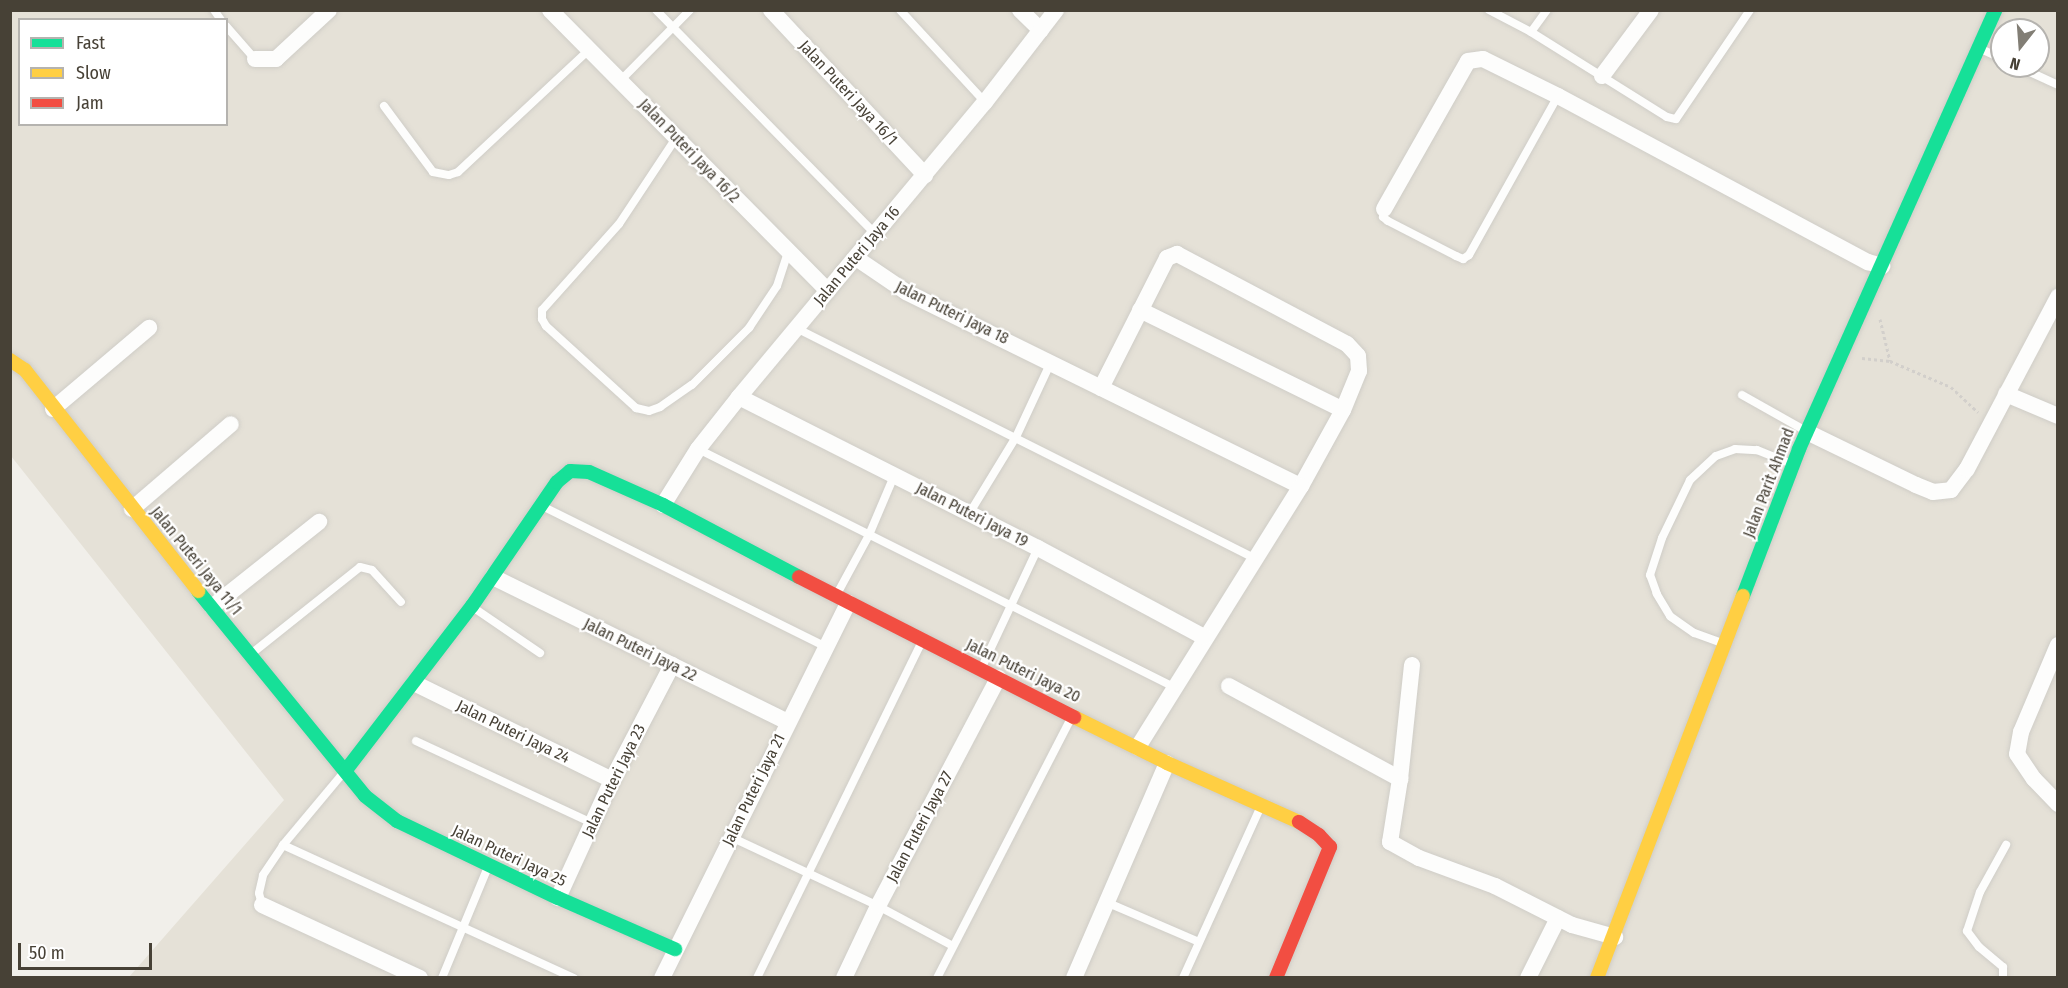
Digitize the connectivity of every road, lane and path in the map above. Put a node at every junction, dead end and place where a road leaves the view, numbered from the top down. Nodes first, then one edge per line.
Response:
1 (329, 10) edge
2 (550, 10) edge
3 (656, 10) edge
4 (690, 10) edge
5 (771, 10) edge
6 (900, 10) edge
7 (1020, 10) edge
8 (1056, 10) edge
9 (1489, 10) edge
10 (1547, 10) edge
11 (1651, 10) edge
12 (1750, 10) edge
13 (1995, 10) edge
14 (228, 28) edge
15 (672, 28) junction
16 (1041, 30) junction
17 (1531, 32) junction
18 (1978, 48) junction
19 (589, 50) junction
20 (1990, 54) edge
21 (255, 59) joint
22 (1602, 76) junction
23 (2041, 78) edge
24 (620, 81) junction
25 (2058, 86) edge
26 (1558, 96) junction
27 (986, 102) junction
28 (384, 106) dead end
29 (676, 138) junction
30 (925, 176) junction
31 (1384, 209) joint
32 (875, 234) junction
33 (788, 253) junction
34 (856, 258) junction
35 (1875, 264) junction
36 (1873, 287) junction
37 (828, 291) junction
38 (2058, 297) edge
39 (1140, 310) junction
40 (149, 328) dead end
41 (796, 328) junction
42 (11, 360) edge
43 (1051, 362) junction
44 (1890, 362) junction
45 (1836, 367) junction
46 (1101, 388) junction
47 (2006, 394) junction
48 (1742, 395) dead end
49 (739, 397) junction
50 (53, 409) junction
51 (1343, 410) junction
52 (2058, 416) edge
53 (231, 424) dead end
54 (1800, 428) junction
55 (1988, 429) junction
56 (1016, 437) junction
57 (698, 449) junction
58 (1787, 462) junction
59 (894, 476) junction
60 (1301, 486) junction
61 (663, 505) junction
62 (541, 506) junction
63 (132, 509) junction
64 (969, 514) junction
65 (319, 522) dead end
66 (869, 534) junction
67 (1038, 548) junction
68 (1256, 559) junction
69 (493, 577) junction
70 (842, 600) junction
71 (401, 602) dead end
72 (472, 606) junction
73 (1013, 606) junction
74 (212, 607) junction
75 (1204, 637) junction
76 (923, 641) junction
77 (1721, 643) junction
78 (2058, 645) edge
79 (826, 647) junction
80 (250, 654) junction
81 (540, 654) dead end
82 (672, 665) junction
83 (1412, 665) dead end
84 (981, 669) junction
85 (998, 678) junction
86 (414, 683) junction
87 (1229, 686) dead end
88 (1174, 687) junction
89 (1074, 714) junction
90 (788, 722) junction
91 (416, 741) dead end
92 (1138, 747) junction
93 (1167, 763) junction
94 (346, 770) junction
95 (1400, 779) junction
96 (612, 780) junction
97 (2058, 804) edge
98 (1262, 805) junction
99 (592, 823) junction
100 (731, 837) junction
101 (283, 845) junction
102 (2006, 845) dead end
103 (489, 865) junction
104 (808, 873) junction
105 (558, 898) junction
106 (1106, 902) junction
107 (262, 905) joint
108 (878, 906) junction
109 (1565, 922) junction
110 (463, 926) junction
111 (1606, 936) junction
112 (1198, 942) junction
113 (953, 946) junction
114 (675, 949) junction
115 (420, 978) edge
116 (441, 978) edge
117 (574, 978) edge
118 (663, 978) edge
119 (757, 978) edge
120 (844, 978) edge
121 (937, 978) edge
122 (1074, 978) edge
123 (1183, 978) edge
124 (1276, 978) edge
125 (1528, 978) edge
126 (1597, 978) edge
127 (2003, 978) edge

1 - 21 street
2 - 19 street, Jalan Puteri Jaya 16/2
3 - 15 lane
4 - 15 lane
5 - 30 street, Jalan Puteri Jaya 16/1
6 - 27 lane
7 - 16 street
8 - 16 street, Jalan Puteri Jaya 16
9 - 17 lane
10 - 17 lane
11 - 22 street
12 - 22 lane
13 - 18 street, Jalan Parit Ahmad
14 - 21 lane
15 - 24 lane
15 - 32 lane
16 - 27 street, Jalan Puteri Jaya 16
17 - 22 lane
18 - 20 lane
18 - 35 street, Jalan Parit Ahmad
19 - 24 street, Jalan Puteri Jaya 16/2
19 - 28 lane
23 - 25 lane
24 - 29 street, Jalan Puteri Jaya 16/2
26 - 31 street
26 - 31 lane
26 - 35 street
27 - 30 street, Jalan Puteri Jaya 16
29 - 33 street, Jalan Puteri Jaya 16/2
29 - 33 lane
30 - 32 street, Jalan Puteri Jaya 16
32 - 34 street, Jalan Puteri Jaya 16
33 - 37 street, Jalan Puteri Jaya 16/2
34 - 37 street, Jalan Puteri Jaya 16
34 - 43 street, Jalan Puteri Jaya 18
35 - 36 street, Jalan Parit Ahmad
36 - 44 path
36 - 45 street, Jalan Parit Ahmad
37 - 41 street, Jalan Puteri Jaya 16
38 - 47 street
39 - 46 street
39 - 51 street
39 - 51 street
40 - 50 street
41 - 49 street, Jalan Puteri Jaya 16
41 - 56 lane
42 - 50 street, Jalan Puteri Jaya 11/1
43 - 46 street, Jalan Puteri Jaya 18
43 - 56 lane
44 - 45 path
44 - 55 path
45 - 54 street, Jalan Parit Ahmad
46 - 60 street, Jalan Puteri Jaya 18
47 - 52 street
47 - 55 street
48 - 54 lane
49 - 57 street, Jalan Puteri Jaya 16
49 - 59 street, Jalan Puteri Jaya 19
50 - 63 street, Jalan Puteri Jaya 11/1
51 - 60 street
53 - 63 street
54 - 55 street
54 - 58 street, Jalan Parit Ahmad
56 - 64 lane
56 - 68 lane
57 - 61 street, Jalan Puteri Jaya 16
57 - 66 lane
58 - 77 street, Jalan Parit Ahmad
58 - 77 lane
59 - 64 street, Jalan Puteri Jaya 19
59 - 66 lane
60 - 68 street
61 - 62 street, Jalan Puteri Jaya 20
61 - 70 street, Jalan Puteri Jaya 20
62 - 69 street
62 - 79 lane
63 - 74 street, Jalan Puteri Jaya 11/1
64 - 67 street, Jalan Puteri Jaya 19
65 - 74 street
66 - 70 lane
66 - 73 lane
67 - 73 lane
67 - 75 street, Jalan Puteri Jaya 19
68 - 75 street
69 - 72 street
69 - 82 street, Jalan Puteri Jaya 22
70 - 76 street, Jalan Puteri Jaya 20
70 - 79 street, Jalan Puteri Jaya 21
71 - 80 lane
72 - 81 lane
72 - 86 street
73 - 84 lane
73 - 88 lane
74 - 80 street, Jalan Puteri Jaya 11/1
75 - 88 street
76 - 84 street, Jalan Puteri Jaya 20
76 - 104 lane
77 - 111 street, Jalan Parit Ahmad
78 - 97 street
79 - 90 street, Jalan Puteri Jaya 21
80 - 94 street, Jalan Puteri Jaya 11/1
82 - 90 street, Jalan Puteri Jaya 22
82 - 96 street, Jalan Puteri Jaya 23
83 - 95 street
84 - 85 street, Jalan Puteri Jaya 20
85 - 89 street, Jalan Puteri Jaya 20
85 - 108 street, Jalan Puteri Jaya 27
86 - 94 street
86 - 96 street, Jalan Puteri Jaya 24
87 - 95 street
88 - 92 street
89 - 92 street, Jalan Puteri Jaya 20
89 - 113 lane
90 - 100 street, Jalan Puteri Jaya 21
91 - 99 lane
92 - 93 street, Jalan Puteri Jaya 20
93 - 98 street, Jalan Puteri Jaya 20
93 - 106 street
94 - 101 lane
94 - 103 street, Jalan Puteri Jaya 25
95 - 109 street
96 - 99 street, Jalan Puteri Jaya 23
98 - 112 lane
98 - 124 street, Jalan Puteri Jaya 20
99 - 105 street, Jalan Puteri Jaya 23
100 - 104 lane
100 - 114 street, Jalan Puteri Jaya 21
101 - 107 lane
101 - 110 lane
102 - 127 lane
103 - 105 street, Jalan Puteri Jaya 25
103 - 110 lane
104 - 108 lane
104 - 119 lane
105 - 114 street, Jalan Puteri Jaya 25
106 - 112 lane
106 - 122 street
107 - 115 street
108 - 113 lane
108 - 120 street, Jalan Puteri Jaya 27
109 - 111 street
109 - 125 street
110 - 116 lane
110 - 117 lane
111 - 126 street, Jalan Parit Ahmad
112 - 123 lane
113 - 121 lane
114 - 118 street, Jalan Puteri Jaya 21

